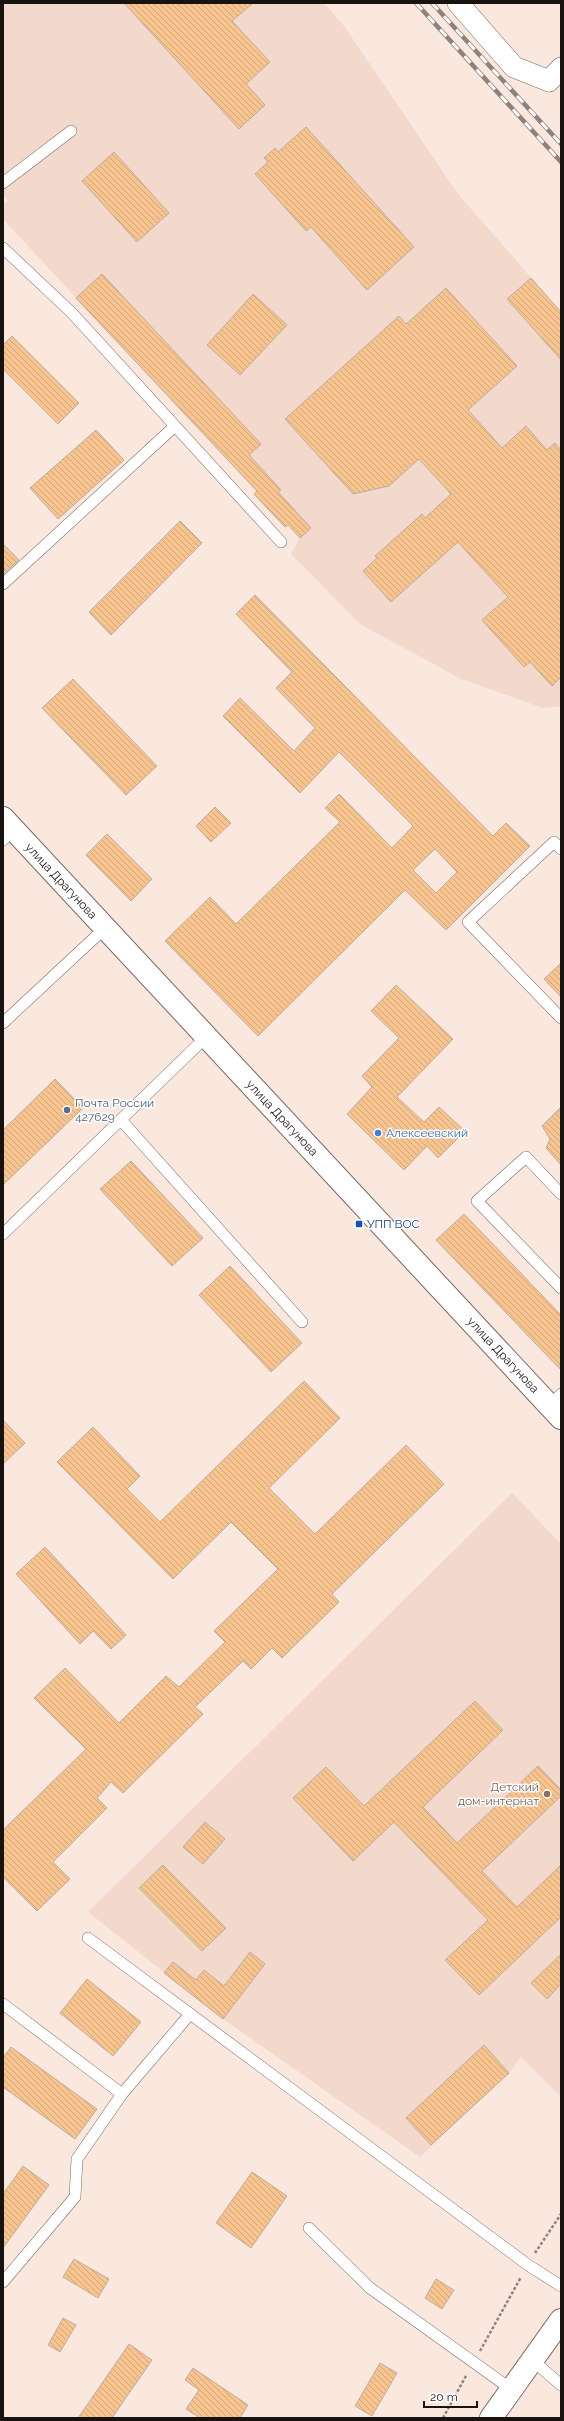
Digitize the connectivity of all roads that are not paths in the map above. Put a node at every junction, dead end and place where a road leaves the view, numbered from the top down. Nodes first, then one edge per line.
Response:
1 (458, 3) edge
2 (561, 68) edge
3 (71, 131) dead end
4 (3, 183) edge
5 (3, 248) edge
6 (175, 426) junction
7 (281, 542) dead end
8 (3, 584) edge
9 (7, 829) edge
10 (561, 849) edge
11 (105, 928) junction
12 (561, 1018) edge
13 (3, 1023) edge
14 (206, 1037) junction
15 (121, 1120) junction
16 (561, 1194) edge
17 (3, 1234) edge
18 (561, 1288) edge
19 (302, 1322) dead end
20 (557, 1406) edge
21 (88, 1938) dead end
22 (3, 2004) edge
23 (190, 2014) junction
24 (122, 2094) junction
25 (309, 2228) dead end
26 (3, 2282) edge
27 (561, 2286) edge
28 (561, 2320) edge
29 (531, 2359) junction
30 (561, 2385) edge
31 (510, 2389) junction
32 (490, 2418) edge

1 - 2 street
3 - 4 lane
5 - 6 lane
6 - 7 lane
6 - 8 lane
9 - 11 main road, улица Драгунова
10 - 12 lane
11 - 13 lane
11 - 14 main road, улица Драгунова
14 - 15 lane
14 - 20 main road, улица Драгунова
15 - 17 lane
15 - 19 lane
16 - 18 lane
21 - 23 lane
22 - 24 lane
23 - 24 lane
23 - 27 lane
24 - 26 lane
25 - 31 lane
28 - 29 main road
29 - 30 lane
29 - 31 main road
31 - 32 main road

